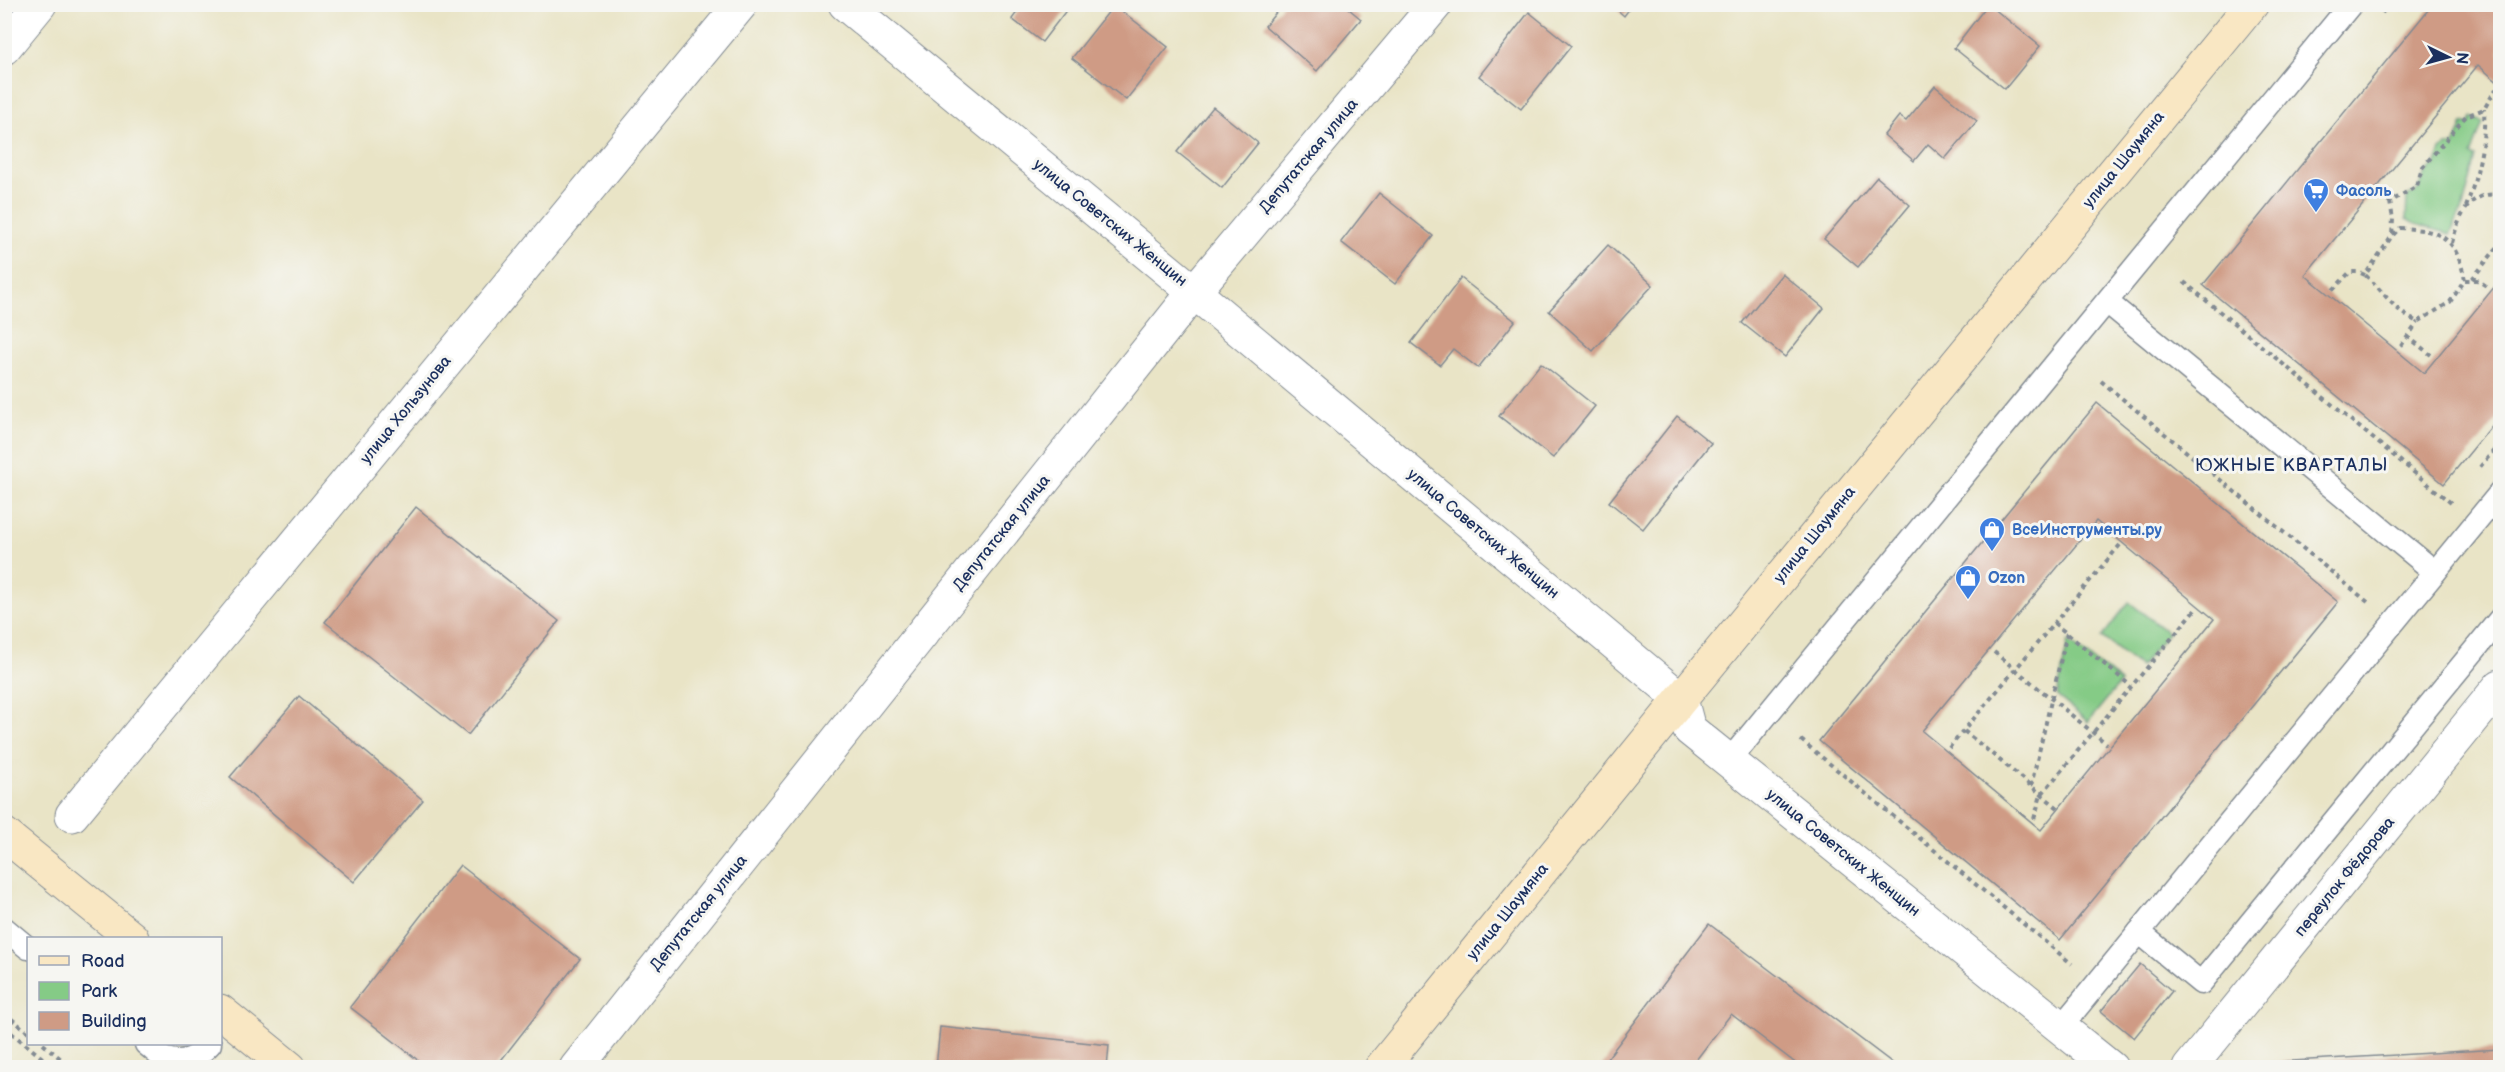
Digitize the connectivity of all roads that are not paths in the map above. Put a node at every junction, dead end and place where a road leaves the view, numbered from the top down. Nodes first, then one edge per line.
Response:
1 (40, 4) edge
2 (741, 4) edge
3 (845, 4) edge
4 (1436, 4) edge
5 (2252, 4) edge
6 (2351, 4) edge
7 (4, 48) edge
8 (1194, 292) junction
9 (2107, 302) junction
10 (2500, 493) edge
11 (2435, 572) junction
12 (2500, 619) edge
13 (2500, 686) edge
14 (1681, 699) junction
15 (1729, 761) junction
16 (72, 816) dead end
17 (4, 834) edge
18 (4, 928) edge
19 (2139, 932) junction
20 (130, 937) edge
21 (27, 947) edge
22 (224, 1020) edge
23 (2061, 1028) junction
24 (148, 1045) edge
25 (209, 1045) edge
26 (290, 1068) edge
27 (576, 1068) edge
28 (1381, 1068) edge
29 (2111, 1068) edge
30 (2189, 1068) edge

1 - 7 street
2 - 16 street, улица Хользунова
3 - 8 street, улица Советских Женщин
4 - 8 street, Депутатская улица
5 - 14 street, улица Шаумяна
6 - 9 lane
8 - 14 street, улица Советских Женщин
8 - 27 street, Депутатская улица
9 - 11 lane
9 - 15 lane
10 - 11 lane
11 - 19 lane
12 - 19 lane
13 - 30 street, переулок Фёдорова
14 - 15 street, улица Советских Женщин
14 - 28 street, улица Шаумяна
15 - 23 street, улица Советских Женщин
17 - 20 street
18 - 21 lane
19 - 23 lane
22 - 26 street
23 - 29 street, улица Советских Женщин
24 - 25 lane

